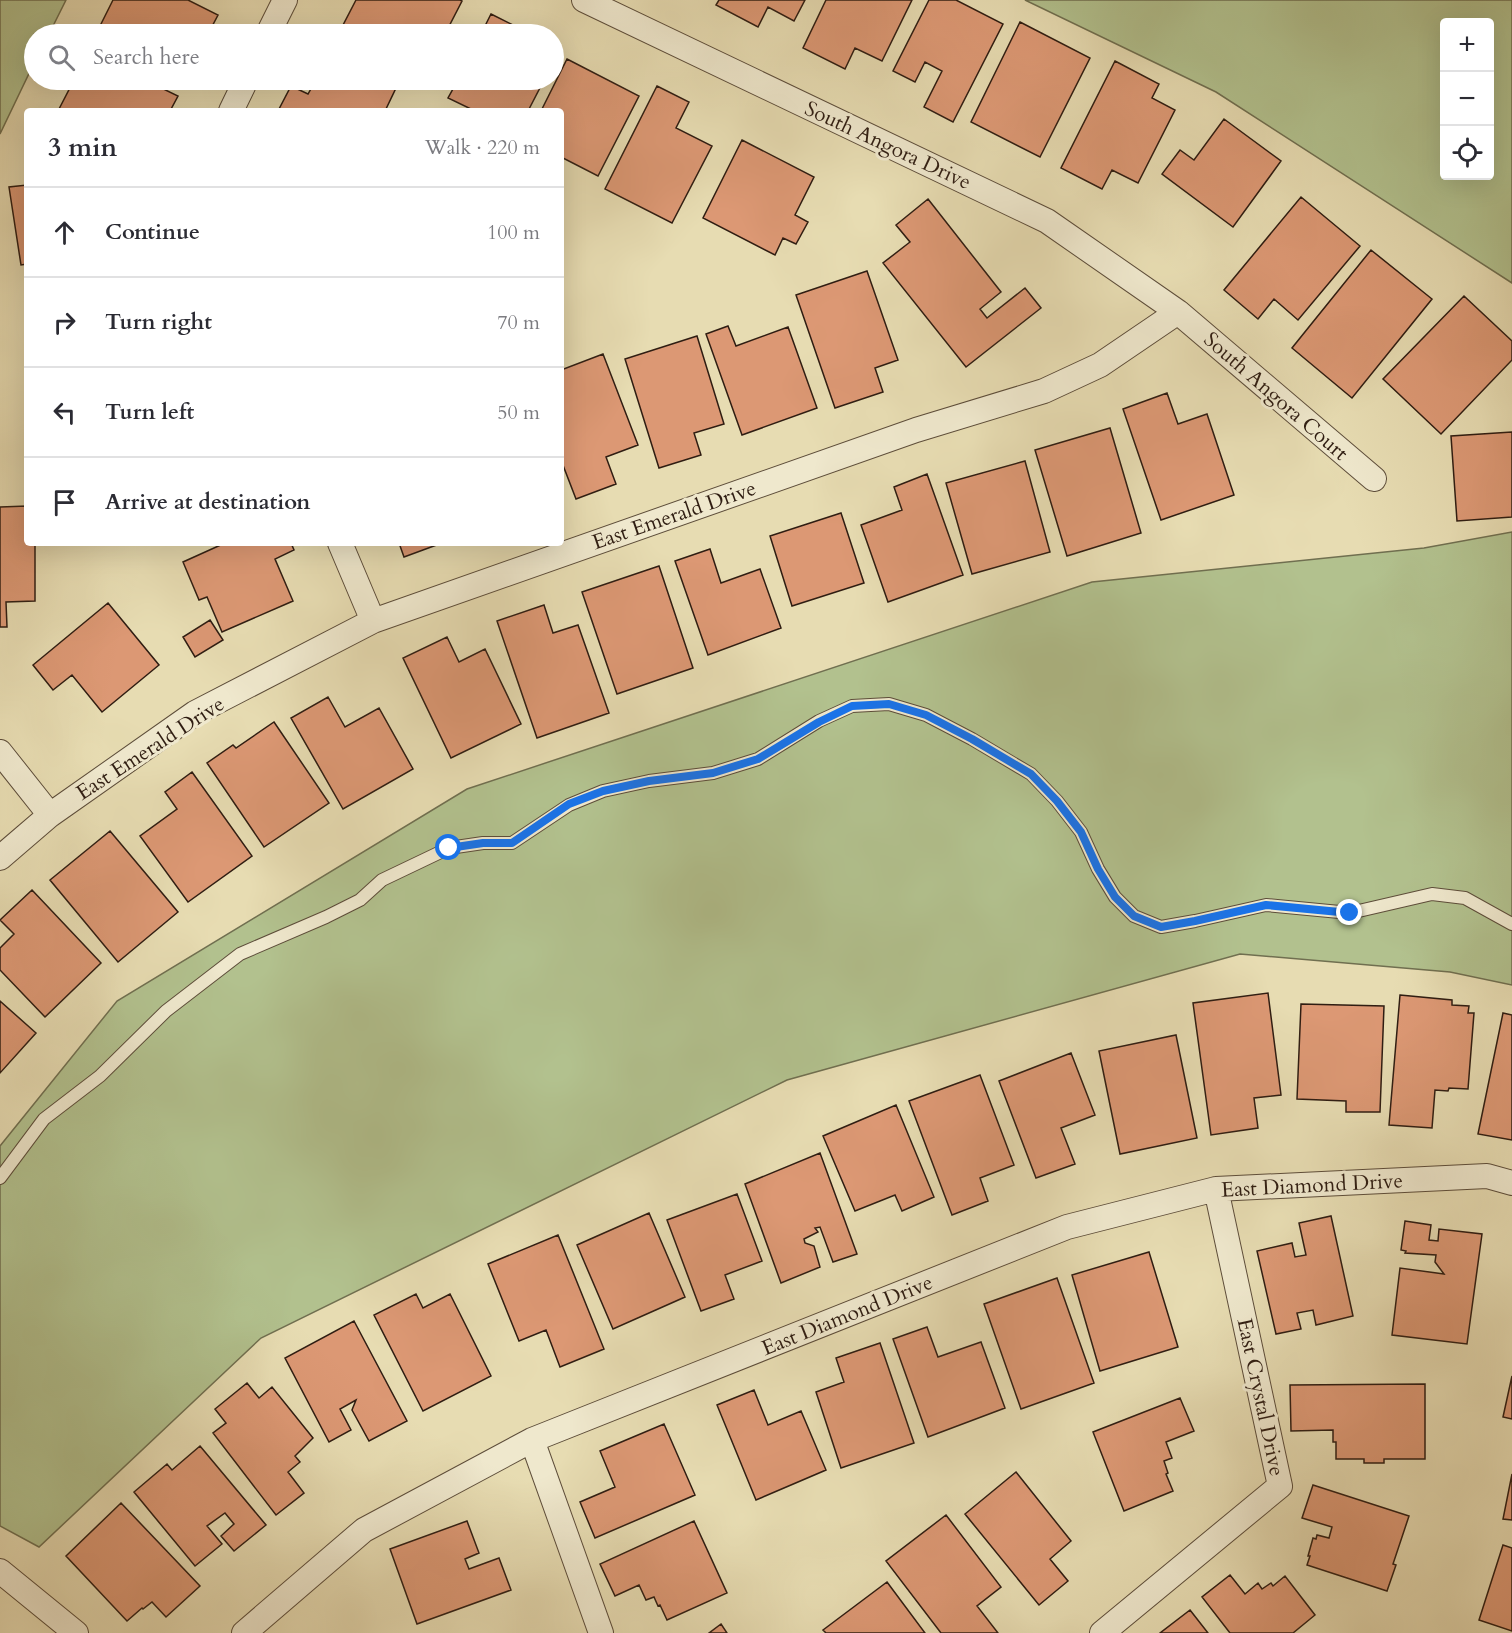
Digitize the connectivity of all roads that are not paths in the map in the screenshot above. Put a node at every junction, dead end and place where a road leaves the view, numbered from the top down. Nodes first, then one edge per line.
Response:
1 (285, 0) edge
2 (584, 0) edge
3 (273, 24) edge
4 (241, 90) edge
5 (232, 108) edge
6 (1178, 312) junction
7 (1374, 479) dead end
8 (341, 546) edge
9 (373, 621) junction
10 (0, 752) edge
11 (50, 815) junction
12 (0, 858) edge
13 (1512, 924) edge
14 (0, 1179) edge
15 (1512, 1183) edge
16 (1216, 1189) junction
17 (532, 1440) junction
18 (0, 1570) edge
19 (76, 1633) edge
20 (244, 1633) edge
21 (601, 1633) edge
22 (1102, 1633) edge

1 - 3 street
2 - 6 street, South Angora Drive
4 - 5 street
6 - 7 street, South Angora Court
6 - 9 street, East Emerald Drive
8 - 9 street
9 - 11 street, East Emerald Drive
10 - 11 street
11 - 12 street, East Emerald Drive
13 - 14 lane
15 - 16 street, East Diamond Drive
16 - 17 street, East Diamond Drive
16 - 22 street, East Crystal Drive
17 - 20 street, East Diamond Drive
17 - 21 street
18 - 19 street

